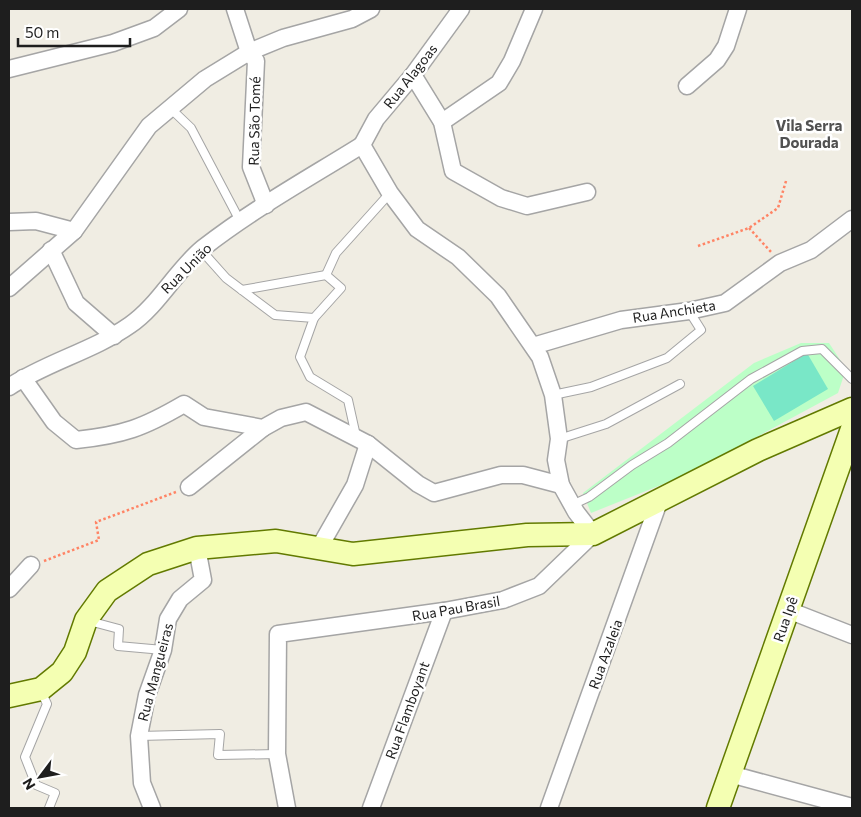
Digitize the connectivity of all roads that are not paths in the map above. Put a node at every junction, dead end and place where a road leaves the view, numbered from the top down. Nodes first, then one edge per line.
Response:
1 (179, 9) edge
2 (234, 9) edge
3 (371, 9) edge
4 (461, 9) edge
5 (534, 9) edge
6 (738, 9) edge
7 (249, 52) junction
8 (9, 69) edge
9 (413, 75) junction
10 (687, 86) dead end
11 (170, 108) junction
12 (442, 122) junction
13 (362, 145) junction
14 (587, 192) dead end
15 (390, 193) junction
16 (266, 205) junction
17 (852, 219) edge
18 (240, 221) junction
19 (9, 222) edge
20 (74, 232) junction
21 (52, 250) junction
22 (202, 250) junction
23 (326, 276) junction
24 (9, 288) edge
25 (242, 290) junction
26 (689, 311) junction
27 (314, 318) junction
28 (114, 336) junction
29 (532, 346) junction
30 (23, 378) junction
31 (852, 379) edge
32 (680, 384) dead end
33 (9, 387) edge
34 (553, 395) junction
35 (852, 409) edge
36 (263, 428) junction
37 (852, 429) edge
38 (559, 440) junction
39 (362, 441) junction
40 (561, 485) junction
41 (189, 487) road end
42 (660, 500) junction
43 (572, 505) junction
44 (593, 534) junction
45 (197, 548) junction
46 (319, 548) junction
47 (31, 565) road end
48 (9, 589) edge
49 (788, 610) junction
50 (444, 611) junction
51 (86, 620) junction
52 (852, 635) edge
53 (163, 650) junction
54 (40, 689) junction
55 (9, 696) edge
56 (139, 736) junction
57 (277, 754) junction
58 (730, 774) junction
59 (852, 807) edge
60 (49, 808) edge
61 (152, 808) edge
62 (287, 808) edge
63 (371, 808) edge
64 (549, 808) edge
65 (718, 808) edge

1 - 8 street
2 - 7 street, Rua São Tomé
3 - 7 street
4 - 9 street, Rua Alagoas
5 - 12 street
6 - 10 street
7 - 11 street
7 - 16 street, Rua São Tomé
9 - 12 street
9 - 13 street, Rua Alagoas
11 - 18 lane
11 - 20 street
12 - 14 street
13 - 15 street
13 - 16 street, Rua União
15 - 23 lane
15 - 29 street
16 - 18 street, Rua União
17 - 26 street, Rua Anchieta
18 - 22 street, Rua União
19 - 20 street
20 - 21 street
21 - 24 street
21 - 28 street
22 - 25 lane
22 - 28 street, Rua União
23 - 25 lane
23 - 27 lane
25 - 27 lane
26 - 29 street, Rua Anchieta
26 - 34 lane
27 - 39 lane
28 - 30 street, Rua União
29 - 34 street
30 - 33 street, Rua União
30 - 36 street
31 - 43 lane
32 - 38 lane
34 - 38 street
35 - 42 street, Rua Pau Brasil
36 - 39 street
36 - 41 street
37 - 49 street, Rua Ipê
38 - 40 street
39 - 40 street
39 - 46 street
40 - 43 street
42 - 44 street, Rua Pau Brasil
42 - 64 street, Rua Azaleia
43 - 44 street
44 - 46 street
44 - 50 street, Rua Pau Brasil
45 - 46 street
45 - 51 street
45 - 53 street, Rua Mangueiras
47 - 48 street
49 - 52 street
49 - 58 street, Rua Ipê
50 - 57 street, Rua Pau Brasil
50 - 63 street, Rua Flamboyant
51 - 53 lane
51 - 54 street
53 - 56 street, Rua Mangueiras
54 - 55 street
54 - 60 lane
56 - 57 lane
56 - 61 street, Rua Mangueiras
57 - 62 street
58 - 59 street
58 - 65 street, Rua Ipê

